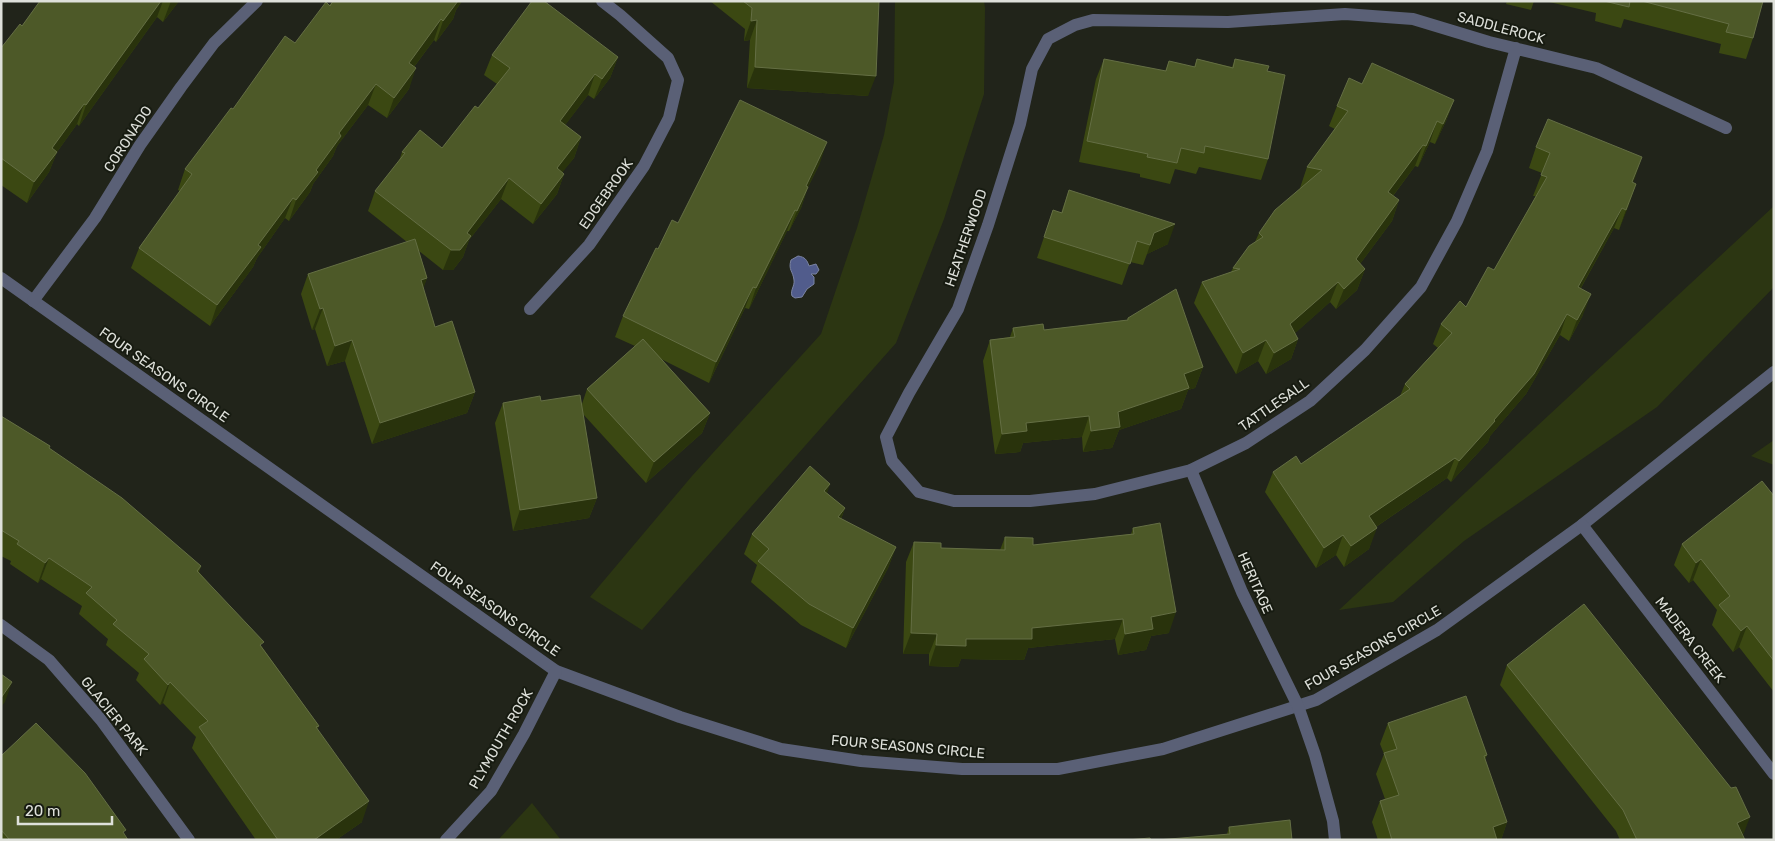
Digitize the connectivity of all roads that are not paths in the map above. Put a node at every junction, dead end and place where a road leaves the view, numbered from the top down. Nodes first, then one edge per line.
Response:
1 (256, 1) edge
2 (602, 1) edge
3 (1048, 38) joint
4 (1516, 48) junction
5 (1726, 128) dead end
6 (1, 278) edge
7 (33, 301) junction
8 (530, 309) dead end
9 (1774, 372) edge
10 (886, 437) joint
11 (1191, 470) junction
12 (1582, 525) junction
13 (1, 625) edge
14 (556, 671) junction
15 (1298, 706) junction
16 (1774, 774) edge
17 (189, 840) edge
18 (446, 840) edge
19 (1335, 840) edge

1 - 7 street, CORONADO
2 - 8 street, EDGEBROOK
3 - 4 street, SADDLEROCK
3 - 10 street, HEATHERWOOD
4 - 5 street, SADDLEROCK
4 - 11 street, TATTLESALL
6 - 7 street, FOUR SEASONS CIRCLE
7 - 14 street, FOUR SEASONS CIRCLE
9 - 12 street, FOUR SEASONS CIRCLE
10 - 11 street, TATTLESALL
11 - 15 street, HERITAGE
12 - 15 street, FOUR SEASONS CIRCLE
12 - 16 street, MADERA CREEK
13 - 17 street, GLACIER PARK
14 - 15 street, FOUR SEASONS CIRCLE
14 - 18 street, PLYMOUTH ROCK
15 - 19 street, HERITAGE

